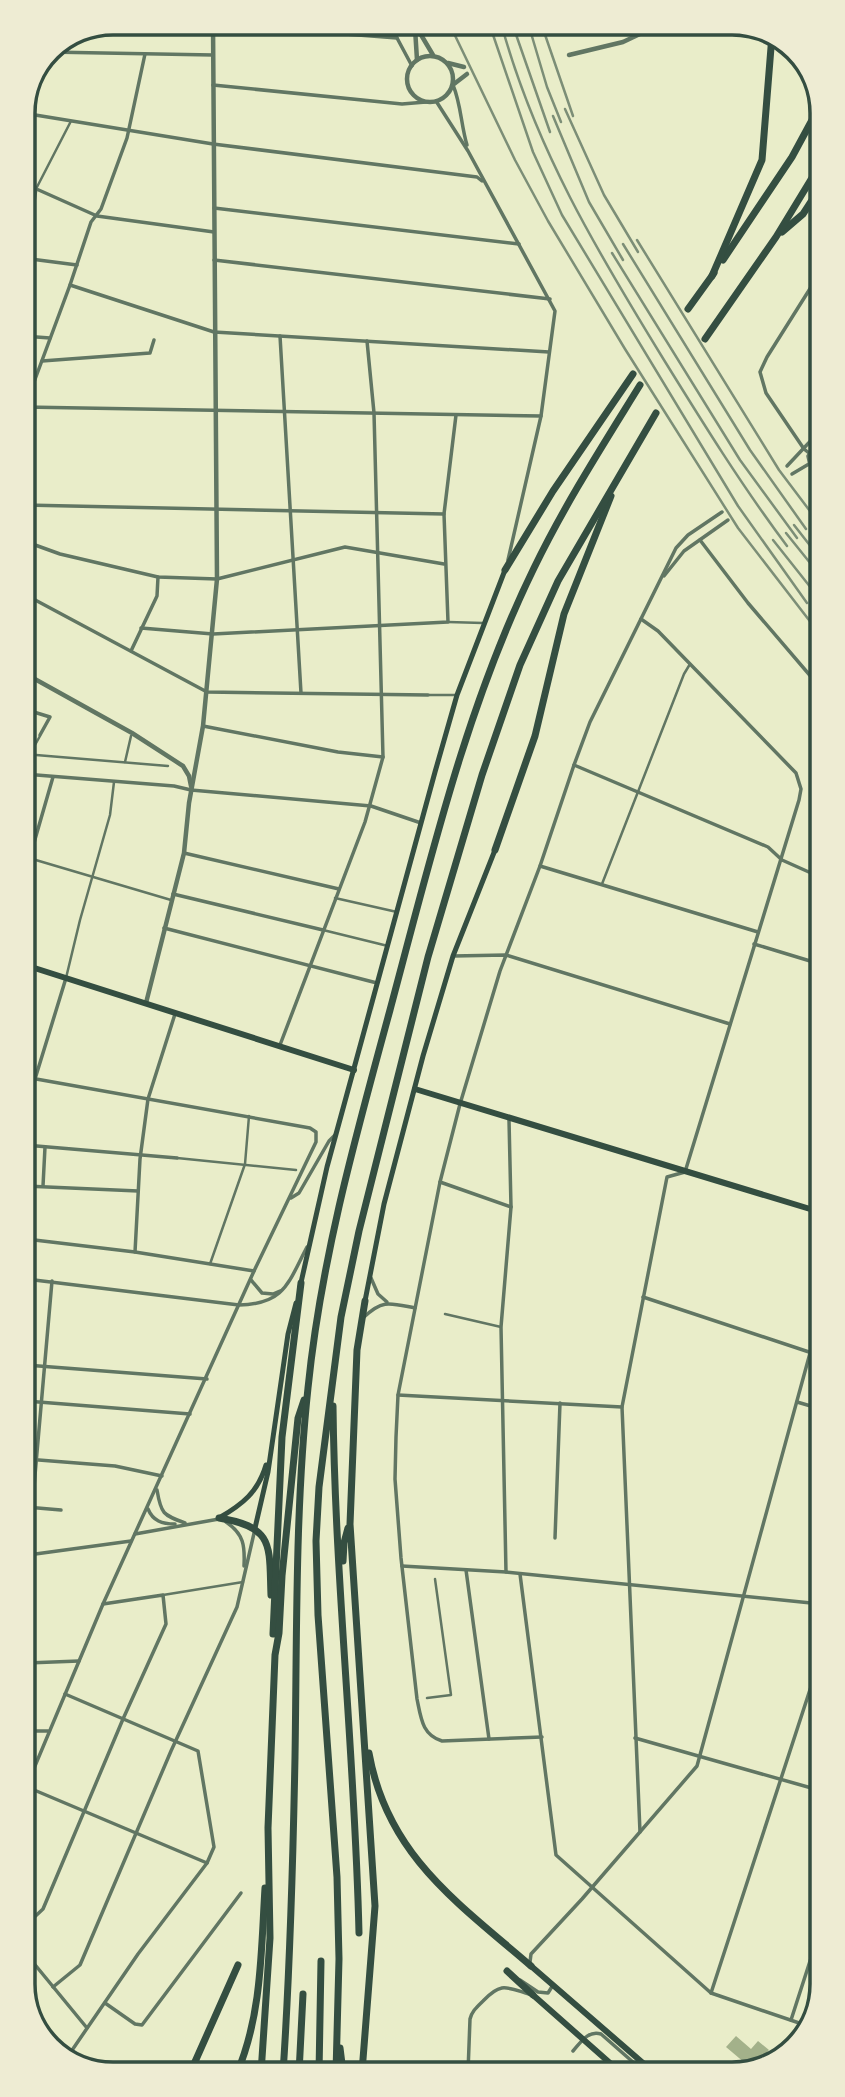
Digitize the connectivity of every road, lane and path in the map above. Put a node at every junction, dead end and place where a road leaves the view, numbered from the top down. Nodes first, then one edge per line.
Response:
1 (214, 35) edge
2 (369, 35) edge
3 (415, 35) edge
4 (421, 35) edge
5 (638, 35) edge
6 (397, 37) joint
7 (771, 45) edge
8 (63, 52) edge
9 (145, 54) junction
10 (213, 55) junction
11 (569, 55) dead end
12 (433, 56) junction
13 (417, 60) junction
14 (446, 62) junction
15 (412, 66) junction
16 (464, 67) dead end
17 (467, 74) dead end
18 (213, 85) junction
19 (453, 85) junction
20 (426, 102) junction
21 (436, 102) junction
22 (35, 115) edge
23 (71, 121) junction
24 (810, 124) edge
25 (128, 130) junction
26 (212, 144) junction
27 (468, 151) junction
28 (810, 181) edge
29 (484, 182) junction
30 (36, 188) junction
31 (35, 194) edge
32 (810, 203) edge
33 (214, 208) junction
34 (97, 216) junction
35 (214, 232) junction
36 (776, 237) junction
37 (519, 244) junction
38 (35, 259) edge
39 (214, 260) junction
40 (77, 265) junction
41 (712, 276) junction
42 (70, 285) junction
43 (810, 289) edge
44 (550, 299) junction
45 (688, 309) dead end
46 (215, 332) junction
47 (280, 336) junction
48 (35, 337) edge
49 (51, 338) junction
50 (705, 339) dead end
51 (153, 340) dead end
52 (367, 341) junction
53 (549, 352) junction
54 (42, 361) junction
55 (632, 374) dead end
56 (35, 379) edge
57 (640, 385) dead end
58 (35, 408) edge
59 (216, 410) junction
60 (283, 410) junction
61 (374, 413) junction
62 (656, 413) dead end
63 (456, 415) junction
64 (541, 416) junction
65 (810, 442) edge
66 (804, 449) junction
67 (809, 453) joint
68 (810, 465) joint
69 (787, 466) dead end
70 (621, 470) junction
71 (792, 474) dead end
72 (35, 505) edge
73 (216, 509) junction
74 (289, 511) junction
75 (722, 512) dead end
76 (376, 513) junction
77 (444, 514) junction
78 (728, 520) dead end
79 (699, 540) junction
80 (35, 545) edge
81 (378, 552) junction
82 (293, 559) junction
83 (444, 564) junction
84 (505, 570) junction
85 (158, 576) junction
86 (217, 579) junction
87 (661, 580) junction
88 (35, 600) edge
89 (641, 619) junction
90 (448, 622) junction
91 (484, 623) junction
92 (380, 625) junction
93 (141, 628) junction
94 (297, 629) junction
95 (213, 634) junction
96 (131, 651) junction
97 (690, 664) junction
98 (810, 675) edge
99 (35, 679) edge
100 (207, 692) junction
101 (301, 693) junction
102 (383, 695) junction
103 (428, 695) joint
104 (457, 695) junction
105 (35, 712) edge
106 (203, 726) junction
107 (40, 735) joint
108 (131, 736) dead end
109 (35, 744) edge
110 (35, 754) edge
111 (383, 757) junction
112 (125, 762) junction
113 (574, 765) junction
114 (168, 766) dead end
115 (35, 775) edge
116 (53, 777) junction
117 (114, 782) junction
118 (191, 790) junction
119 (639, 792) junction
120 (371, 806) junction
121 (421, 823) junction
122 (35, 838) edge
123 (495, 850) joint
124 (184, 853) junction
125 (35, 860) edge
126 (782, 860) junction
127 (540, 866) junction
128 (810, 873) edge
129 (92, 877) junction
130 (601, 885) junction
131 (339, 889) junction
132 (172, 897) junction
133 (335, 898) junction
134 (397, 912) junction
135 (164, 928) junction
136 (323, 930) junction
137 (758, 932) junction
138 (754, 944) junction
139 (388, 946) junction
140 (506, 955) junction
141 (453, 956) junction
142 (810, 961) edge
143 (310, 965) junction
144 (35, 968) edge
145 (66, 978) junction
146 (377, 983) junction
147 (146, 1003) junction
148 (176, 1012) junction
149 (730, 1024) junction
150 (280, 1045) junction
151 (354, 1070) junction
152 (35, 1079) joint
153 (415, 1089) junction
154 (148, 1099) junction
155 (460, 1104) junction
156 (248, 1116) junction
157 (509, 1119) junction
158 (336, 1133) junction
159 (35, 1146) edge
160 (46, 1147) junction
161 (140, 1155) junction
162 (177, 1158) joint
163 (245, 1164) junction
164 (296, 1170) dead end
165 (685, 1172) junction
166 (440, 1182) junction
167 (35, 1186) edge
168 (43, 1186) junction
169 (138, 1191) junction
170 (289, 1200) junction
171 (511, 1207) junction
172 (810, 1209) edge
173 (35, 1240) edge
174 (308, 1246) junction
175 (135, 1252) junction
176 (210, 1264) junction
177 (254, 1271) junction
178 (370, 1275) junction
179 (35, 1280) edge
180 (251, 1280) junction
181 (52, 1281) junction
182 (301, 1283) junction
183 (284, 1289) junction
184 (643, 1297) junction
185 (365, 1301) joint
186 (387, 1303) junction
187 (239, 1305) junction
188 (415, 1308) junction
189 (445, 1314) dead end
190 (361, 1320) junction
191 (501, 1326) junction
192 (810, 1349) edge
193 (809, 1352) junction
194 (35, 1366) edge
195 (44, 1366) junction
196 (207, 1379) junction
197 (307, 1390) junction
198 (333, 1391) junction
199 (398, 1395) junction
200 (503, 1401) junction
201 (35, 1402) edge
202 (41, 1402) junction
203 (797, 1402) junction
204 (560, 1403) junction
205 (810, 1406) edge
206 (622, 1407) junction
207 (191, 1414) junction
208 (271, 1448) junction
209 (36, 1460) junction
210 (35, 1472) edge
211 (162, 1476) junction
212 (157, 1487) junction
213 (148, 1507) junction
214 (35, 1508) edge
215 (61, 1510) dead end
216 (219, 1518) junction
217 (187, 1523) junction
218 (350, 1524) junction
219 (255, 1528) junction
220 (135, 1534) junction
221 (555, 1538) dead end
222 (131, 1541) junction
223 (35, 1554) edge
224 (402, 1566) junction
225 (466, 1570) junction
226 (506, 1572) junction
227 (244, 1574) junction
228 (520, 1574) junction
229 (435, 1579) dead end
230 (243, 1582) junction
231 (341, 1585) junction
232 (629, 1585) junction
233 (163, 1595) junction
234 (743, 1596) junction
235 (810, 1603) edge
236 (103, 1604) junction
237 (276, 1634) junction
238 (79, 1661) junction
239 (35, 1663) edge
240 (810, 1691) edge
241 (65, 1694) junction
242 (427, 1698) dead end
243 (362, 1715) junction
244 (123, 1719) junction
245 (35, 1731) edge
246 (48, 1731) junction
247 (542, 1737) junction
248 (635, 1738) junction
249 (489, 1739) junction
250 (175, 1741) junction
251 (699, 1756) junction
252 (35, 1765) edge
253 (782, 1780) junction
254 (810, 1788) edge
255 (35, 1790) edge
256 (83, 1811) junction
257 (268, 1828) junction
258 (640, 1832) junction
259 (135, 1833) junction
260 (207, 1863) junction
261 (591, 1886) junction
262 (242, 1893) dead end
263 (35, 1916) edge
264 (359, 1933) dead end
265 (321, 1961) dead end
266 (810, 1961) edge
267 (35, 1965) edge
268 (238, 1965) dead end
269 (531, 1966) junction
270 (507, 1971) joint
271 (552, 1985) junction
272 (53, 1987) junction
273 (712, 1993) junction
274 (303, 1994) dead end
275 (533, 1996) junction
276 (105, 2003) junction
277 (791, 2020) junction
278 (800, 2023) edge
279 (87, 2028) junction
280 (338, 2030) junction
281 (584, 2039) junction
282 (72, 2051) edge
283 (573, 2051) dead end
284 (195, 2062) edge
285 (242, 2062) edge
286 (262, 2062) edge
287 (284, 2062) edge
288 (300, 2062) edge
289 (319, 2062) edge
290 (337, 2062) edge
291 (342, 2062) edge
292 (363, 2062) edge
293 (468, 2062) edge
294 (609, 2062) edge
295 (633, 2062) edge
296 (642, 2062) edge

1 - 10 street
2 - 6 street
3 - 13 street
4 - 12 street
5 - 11 street
6 - 15 street
7 - 41 highway
8 - 9 street
9 - 10 street
9 - 25 street
10 - 18 street
12 - 13 street
12 - 14 street
13 - 15 street
14 - 16 street
14 - 19 street
15 - 20 street
17 - 19 street
18 - 20 street
18 - 26 street
19 - 21 street
19 - 27 street
20 - 21 street
21 - 27 street
22 - 23 street
23 - 25 street
23 - 30 street
24 - 41 highway
25 - 26 street
25 - 34 street
26 - 29 street
26 - 33 street
27 - 29 street
28 - 36 highway
29 - 37 street
30 - 31 street
30 - 34 street
32 - 36 highway
33 - 35 street
33 - 37 street
34 - 35 street
34 - 40 street
35 - 39 street
36 - 50 highway
37 - 44 street
38 - 40 street
39 - 44 street
39 - 46 street
40 - 42 street
41 - 45 highway
42 - 46 street
42 - 49 street
43 - 66 street
44 - 53 street
46 - 47 street
46 - 59 street
47 - 52 street
47 - 60 street
48 - 49 street
49 - 54 street
51 - 54 street
52 - 53 street
52 - 61 street
53 - 64 street
54 - 56 street
55 - 84 highway
57 - 197 highway
58 - 59 street
59 - 60 street
59 - 73 street
60 - 61 street
60 - 74 street
61 - 63 street
61 - 76 street
62 - 70 highway
63 - 64 street
63 - 77 street
64 - 84 street
65 - 66 street
66 - 67 street
66 - 69 street
67 - 68 street
68 - 71 street
70 - 123 highway
70 - 198 highway
72 - 73 street
73 - 74 street
73 - 86 street
74 - 76 street
74 - 82 street
75 - 87 street
76 - 77 street
76 - 81 street
77 - 83 street
78 - 79 street
79 - 87 street
79 - 98 street
80 - 85 street
81 - 82 street
81 - 83 street
81 - 92 street
82 - 86 street
82 - 94 street
83 - 90 street
84 - 91 main road
85 - 86 street
85 - 93 street
86 - 95 street
87 - 89 street
88 - 96 street
89 - 97 street
89 - 113 street
90 - 91 street
90 - 92 street
91 - 104 main road
92 - 94 street
92 - 102 street
93 - 95 street
93 - 96 street
94 - 95 street
94 - 101 street
95 - 100 street
96 - 100 street
97 - 119 street
97 - 126 street
99 - 118 street
100 - 101 street
100 - 106 street
101 - 102 street
102 - 103 street
102 - 111 street
103 - 104 street
104 - 121 main road
105 - 107 street
106 - 111 street
106 - 118 street
107 - 109 street
108 - 112 street
110 - 112 street
111 - 120 street
112 - 114 street
113 - 119 street
113 - 127 street
115 - 116 street
116 - 117 street
116 - 122 street
117 - 118 street
117 - 129 street
118 - 120 street
118 - 124 street
119 - 126 street
119 - 130 street
120 - 121 street
120 - 131 street
121 - 134 main road
123 - 141 main road
124 - 131 street
124 - 132 street
125 - 129 street
126 - 128 street
126 - 137 street
127 - 130 street
127 - 140 street
129 - 132 street
129 - 145 street
130 - 137 street
131 - 133 street
132 - 135 street
132 - 136 street
133 - 134 street
133 - 136 street
134 - 139 main road
135 - 143 street
135 - 147 street
136 - 139 street
136 - 143 street
137 - 138 street
138 - 142 street
138 - 149 street
139 - 146 main road
140 - 141 street
140 - 149 street
140 - 155 street
141 - 153 main road
143 - 146 street
143 - 150 street
144 - 145 main road
145 - 147 main road
145 - 152 street
146 - 151 main road
147 - 148 main road
148 - 150 main road
148 - 154 street
149 - 165 street
150 - 151 main road
151 - 158 main road
152 - 154 street
153 - 155 main road
153 - 178 main road
154 - 156 street
154 - 161 street
155 - 157 main road
155 - 166 street
156 - 163 street
156 - 170 street
157 - 165 main road
157 - 171 street
158 - 170 street
158 - 174 main road
159 - 160 street
160 - 161 street
160 - 168 street
161 - 162 street
161 - 169 street
162 - 163 street
163 - 164 street
163 - 176 street
165 - 172 main road
165 - 184 street
166 - 171 street
166 - 188 street
167 - 168 street
168 - 169 street
169 - 175 street
170 - 177 street
171 - 191 street
173 - 175 street
174 - 182 main road
174 - 183 street
175 - 176 street
176 - 177 street
177 - 180 street
178 - 185 main road
178 - 186 street
179 - 181 street
180 - 183 street
180 - 187 street
181 - 187 street
181 - 195 street
182 - 208 main road
182 - 237 highway
183 - 187 street
184 - 193 street
184 - 206 street
185 - 190 highway
186 - 188 street
186 - 190 street
187 - 196 street
188 - 199 street
189 - 191 street
190 - 218 highway
191 - 200 street
192 - 193 street
193 - 203 street
194 - 195 street
195 - 196 street
195 - 202 street
196 - 207 street
197 - 237 highway
197 - 287 highway
198 - 231 highway
198 - 280 highway
199 - 200 street
199 - 224 street
200 - 204 street
200 - 226 street
201 - 202 street
202 - 207 street
202 - 209 street
203 - 205 street
203 - 234 street
204 - 206 street
204 - 221 street
206 - 232 street
207 - 211 street
208 - 216 main road
208 - 219 main road
209 - 210 street
209 - 211 street
211 - 212 street
212 - 213 street
212 - 217 street
213 - 217 street
213 - 220 street
214 - 215 street
216 - 217 street
216 - 219 highway
216 - 227 street
217 - 220 street
218 - 231 highway
218 - 243 highway
219 - 227 street
219 - 237 highway
220 - 222 street
222 - 223 street
222 - 236 street
224 - 225 street
224 - 249 street
225 - 226 street
225 - 249 street
226 - 228 street
227 - 230 street
228 - 232 street
228 - 247 street
229 - 242 street
230 - 233 street
230 - 250 street
231 - 264 highway
232 - 234 street
232 - 248 street
233 - 236 street
233 - 244 street
234 - 235 street
234 - 251 street
236 - 238 street
237 - 257 highway
238 - 239 street
238 - 241 street
240 - 253 street
241 - 244 street
241 - 246 street
243 - 269 highway
243 - 292 highway
244 - 250 street
244 - 256 street
245 - 246 street
246 - 252 street
247 - 249 street
247 - 261 street
248 - 251 street
248 - 258 street
250 - 259 street
250 - 260 street
251 - 253 street
251 - 258 street
253 - 254 street
253 - 273 street
255 - 256 street
256 - 259 street
256 - 263 street
257 - 285 highway
257 - 286 highway
258 - 261 street
259 - 260 street
259 - 272 street
260 - 276 street
261 - 269 street
261 - 273 street
262 - 276 street
265 - 289 highway
266 - 277 street
267 - 272 street
268 - 284 highway
269 - 271 main road
270 - 271 street
270 - 275 highway
271 - 296 main road
272 - 279 street
273 - 277 street
274 - 288 highway
275 - 281 main road
275 - 293 street
276 - 279 street
277 - 278 street
279 - 282 street
280 - 290 highway
280 - 291 highway
281 - 283 street
281 - 294 main road
281 - 295 street

